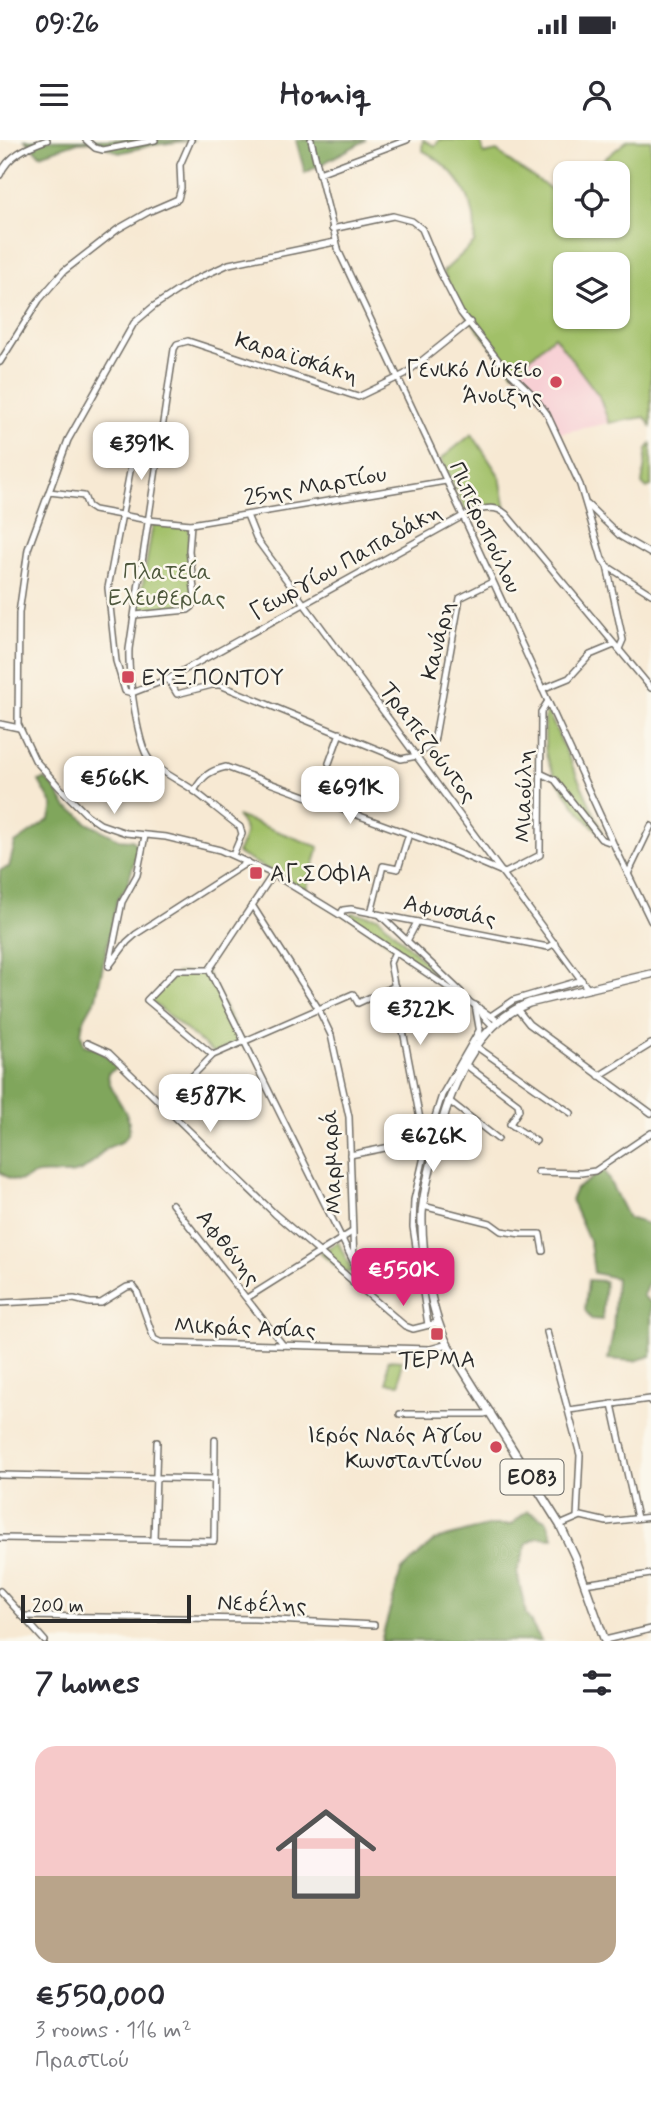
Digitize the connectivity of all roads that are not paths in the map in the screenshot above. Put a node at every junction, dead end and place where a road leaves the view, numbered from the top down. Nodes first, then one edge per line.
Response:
1 (47, 140) edge
2 (86, 140) edge
3 (155, 140) edge
4 (191, 140) edge
5 (311, 140) edge
6 (407, 140) edge
7 (319, 173) junction
8 (0, 175) edge
9 (332, 229) junction
10 (335, 242) junction
11 (470, 323) junction
12 (0, 362) edge
13 (398, 379) junction
14 (159, 447) junction
15 (446, 481) junction
16 (49, 492) junction
17 (588, 505) junction
18 (121, 515) junction
19 (247, 515) junction
20 (463, 516) junction
21 (148, 520) junction
22 (191, 524) junction
23 (651, 554) edge
24 (607, 566) junction
25 (492, 582) junction
26 (651, 594) edge
27 (304, 604) junction
28 (135, 615) junction
29 (617, 647) junction
30 (168, 679) junction
31 (651, 688) edge
32 (542, 689) junction
33 (132, 693) junction
34 (548, 701) junction
35 (0, 724) edge
36 (19, 728) junction
37 (340, 733) junction
38 (417, 755) junction
39 (329, 763) dead end
40 (542, 774) junction
41 (194, 791) junction
42 (651, 826) edge
43 (409, 834) junction
44 (145, 836) junction
45 (612, 844) junction
46 (489, 851) junction
47 (233, 855) junction
48 (248, 862) junction
49 (478, 862) junction
50 (505, 873) junction
51 (273, 874) junction
52 (628, 874) junction
53 (252, 905) junction
54 (371, 913) junction
55 (340, 915) junction
56 (380, 915) junction
57 (651, 921) edge
58 (417, 922) junction
59 (407, 942) junction
60 (555, 943) junction
61 (395, 952) junction
62 (209, 970) junction
63 (651, 974) edge
64 (582, 979) junction
65 (395, 986) junction
66 (588, 989) junction
67 (475, 1005) junction
68 (318, 1008) junction
69 (517, 1009) junction
70 (494, 1021) junction
71 (480, 1029) junction
72 (244, 1041) junction
73 (87, 1043) dead end
74 (651, 1044) edge
75 (478, 1045) junction
76 (213, 1055) junction
77 (466, 1065) junction
78 (599, 1076) junction
79 (449, 1100) junction
80 (163, 1106) junction
81 (651, 1113) edge
82 (571, 1114) dead end
83 (651, 1133) edge
84 (498, 1139) dead end
85 (426, 1140) junction
86 (536, 1141) dead end
87 (350, 1155) junction
88 (538, 1172) dead end
89 (172, 1204) dead end
90 (423, 1206) junction
91 (352, 1232) junction
92 (341, 1238) junction
93 (543, 1251) dead end
94 (317, 1253) junction
95 (354, 1263) junction
96 (353, 1283) junction
97 (247, 1298) junction
98 (0, 1303) edge
99 (437, 1323) junction
100 (428, 1325) junction
101 (547, 1332) dead end
102 (273, 1333) junction
103 (270, 1344) junction
104 (283, 1345) junction
105 (448, 1345) junction
106 (651, 1402) edge
107 (612, 1404) junction
108 (569, 1410) junction
109 (491, 1412) junction
110 (400, 1414) dead end
111 (215, 1440) dead end
112 (157, 1442) dead end
113 (0, 1475) edge
114 (156, 1478) junction
115 (214, 1479) junction
116 (578, 1517) junction
117 (651, 1517) edge
118 (637, 1518) junction
119 (560, 1525) junction
120 (0, 1538) edge
121 (154, 1540) junction
122 (651, 1574) edge
123 (584, 1584) junction
124 (0, 1591) edge
125 (22, 1616) junction
126 (374, 1625) dead end
127 (651, 1629) edge
128 (45, 1641) edge
129 (605, 1641) edge

1 - 8 street
2 - 3 street
4 - 12 street
5 - 7 street, Πιπεροπούλου
6 - 7 street
7 - 9 street, Πιπεροπούλου
9 - 10 street, Πιπεροπούλου
9 - 11 street
10 - 13 street, Πιπεροπούλου
10 - 16 street
11 - 13 street, Καραϊσκάκη
11 - 17 street
13 - 14 street, Καραϊσκάκη
13 - 15 street, Πιπεροπούλου
14 - 18 street
14 - 21 street
15 - 19 street, 25ης Μαρτίου
15 - 20 street, Πιπεροπούλου
16 - 18 street, 25ης Μαρτίου
16 - 36 street
17 - 23 street
17 - 24 street
18 - 21 street, 25ης Μαρτίου
18 - 33 street
19 - 22 street, 25ης Μαρτίου
19 - 27 street, Τραπεζούντος
20 - 25 street, Πιπεροπούλου
20 - 27 street, Γεωργίου Παπαδάκη
20 - 29 street, Γεωργίου Παπαδάκη
21 - 22 street, 25ης Μαρτίου
21 - 28 street
22 - 28 street
24 - 26 street
24 - 29 street
25 - 32 street, Πιπεροπούλου
25 - 38 street, Κανάρη
27 - 30 street, Γεωργίου Παπαδάκη
27 - 38 street, Τραπεζούντος
28 - 33 street
29 - 31 street
29 - 32 street
30 - 33 street, Γεωργίου Παπαδάκη
30 - 37 street
32 - 34 street, Πιπεροπούλου
33 - 41 street
34 - 40 street, Μιαούλη
34 - 45 street, Πιπεροπούλου
35 - 36 street
36 - 44 street
37 - 38 street
37 - 39 street
38 - 46 street, Τραπεζούντος
40 - 45 street
40 - 50 street, Μιαούλη
41 - 43 street
41 - 47 street
42 - 52 street
43 - 49 street
43 - 54 street
44 - 47 street
44 - 48 street
45 - 52 street, Πιπεροπούλου
46 - 49 street
46 - 50 street, Τραπεζούντος
47 - 48 street
48 - 51 street
49 - 50 street
50 - 60 street, Τραπεζούντος
51 - 53 street
51 - 55 street
52 - 57 street, Πιπεροπούλου
53 - 62 street
53 - 68 street, Μαρμαρά
54 - 55 street, Αφυσσιάς
54 - 56 street, Αφυσσιάς
55 - 61 street
56 - 58 street, Αφυσσιάς
56 - 59 street
58 - 59 street
58 - 60 street, Αφυσσιάς
59 - 67 street
60 - 64 street, Τραπεζούντος
61 - 65 street
61 - 67 street
62 - 72 street
62 - 76 street
63 - 66 main road, ΕΟ83
64 - 66 street, Τραπεζούντος
64 - 70 street
65 - 68 street
65 - 85 street
66 - 69 main road, ΕΟ83
67 - 70 street
67 - 70 street
67 - 71 street
68 - 72 street
68 - 87 street, Μαρμαρά
69 - 70 main road, ΕΟ83
69 - 78 street
70 - 75 main road, ΕΟ83
71 - 75 street
71 - 85 street
72 - 76 street
72 - 92 street
73 - 80 street
74 - 78 street
75 - 77 main road, ΕΟ83
75 - 82 street
76 - 80 street
77 - 79 main road, ΕΟ83
77 - 86 street
78 - 81 street
79 - 84 street
79 - 90 main road, ΕΟ83
80 - 94 street
83 - 88 street
85 - 87 street
85 - 100 street
87 - 91 street, Μαρμαρά
89 - 97 street, Αφθόνης
90 - 93 street
90 - 99 main road, ΕΟ83
91 - 92 street
91 - 95 street, Μαρμαρά
92 - 94 street
92 - 95 street
94 - 96 street
94 - 97 street
95 - 96 street, Μαρμαρά
96 - 100 street
97 - 102 street, Αφθόνης
98 - 103 street, Μικράς Ασίας
99 - 100 street
99 - 105 main road, ΕΟ83
101 - 108 street
102 - 103 street
102 - 104 street, Αφθόνης
103 - 104 street, Μικράς Ασίας
104 - 105 street, Μικράς Ασίας
105 - 109 main road, ΕΟ83
106 - 107 street
107 - 108 street
107 - 118 street
108 - 116 street
109 - 110 street
109 - 119 main road, ΕΟ83
111 - 115 street
112 - 114 street
113 - 114 street
114 - 115 street
114 - 121 street
115 - 121 street
116 - 118 street
116 - 119 street
117 - 118 street
119 - 123 main road, ΕΟ83
120 - 121 street
122 - 123 street
123 - 129 main road, ΕΟ83
124 - 125 street
125 - 126 street, Νεφέλης
125 - 128 street
127 - 129 street

